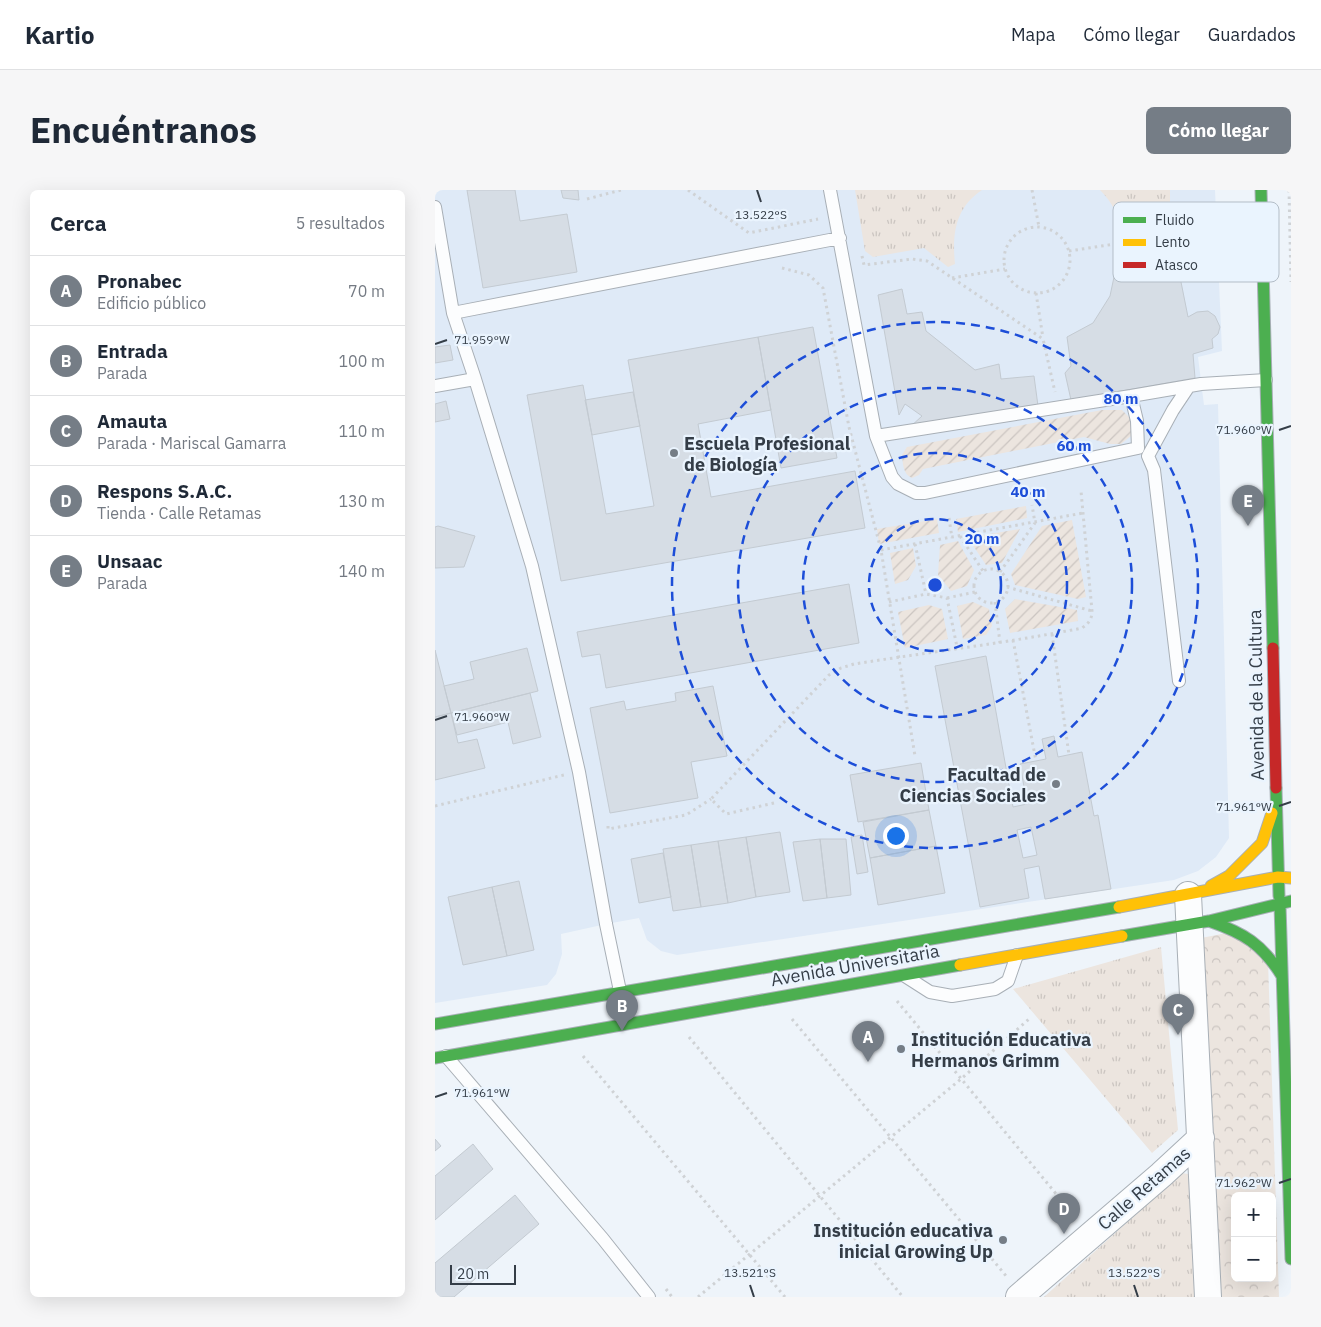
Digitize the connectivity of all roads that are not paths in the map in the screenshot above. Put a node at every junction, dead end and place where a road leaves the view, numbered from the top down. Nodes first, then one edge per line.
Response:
1 (831, 190) edge
2 (435, 207) edge
3 (840, 238) junction
4 (1263, 282) edge
5 (453, 314) junction
6 (475, 379) junction
7 (1266, 380) junction
8 (435, 386) edge
9 (1189, 386) junction
10 (1131, 396) junction
11 (876, 436) junction
12 (1138, 448) junction
13 (1148, 456) junction
14 (1179, 681) dead end
15 (1276, 784) junction
16 (1278, 877) junction
17 (1291, 878) edge
18 (1190, 895) junction
19 (1285, 903) edge
20 (1199, 923) junction
21 (1017, 955) junction
22 (903, 975) junction
23 (1282, 976) junction
24 (620, 991) junction
25 (625, 1015) junction
26 (438, 1026) edge
27 (441, 1054) edge
28 (1201, 1138) junction
29 (1291, 1259) edge
30 (1021, 1296) edge
31 (649, 1297) edge
32 (1208, 1297) edge

1 - 3 lane
2 - 5 lane
3 - 5 lane
3 - 11 lane
4 - 7 main road, Avenida de la Cultura
5 - 6 lane
6 - 8 lane
6 - 24 lane
7 - 9 lane
7 - 15 main road, Avenida de la Cultura
9 - 10 lane
9 - 13 lane
10 - 11 lane
10 - 12 lane
11 - 12 lane
12 - 13 lane
13 - 14 lane
15 - 16 main road, Avenida de la Cultura
15 - 18 main road
16 - 17 main road, Avenida Universitaria
16 - 18 main road, Avenida Universitaria
16 - 19 main road, Avenida de la Cultura
18 - 20 street
18 - 24 main road, Avenida Universitaria
19 - 20 main road, Avenida Universitaria
19 - 23 main road, Avenida de la Cultura
20 - 21 main road, Avenida Universitaria
20 - 23 main road
20 - 28 street
21 - 22 main road, Avenida Universitaria
21 - 22 lane
22 - 25 main road, Avenida Universitaria
23 - 29 main road, Avenida de la Cultura
24 - 25 main road
24 - 26 main road, Avenida Universitaria
25 - 27 main road, Avenida Universitaria
27 - 31 lane
28 - 30 street, Calle Retamas
28 - 32 street

